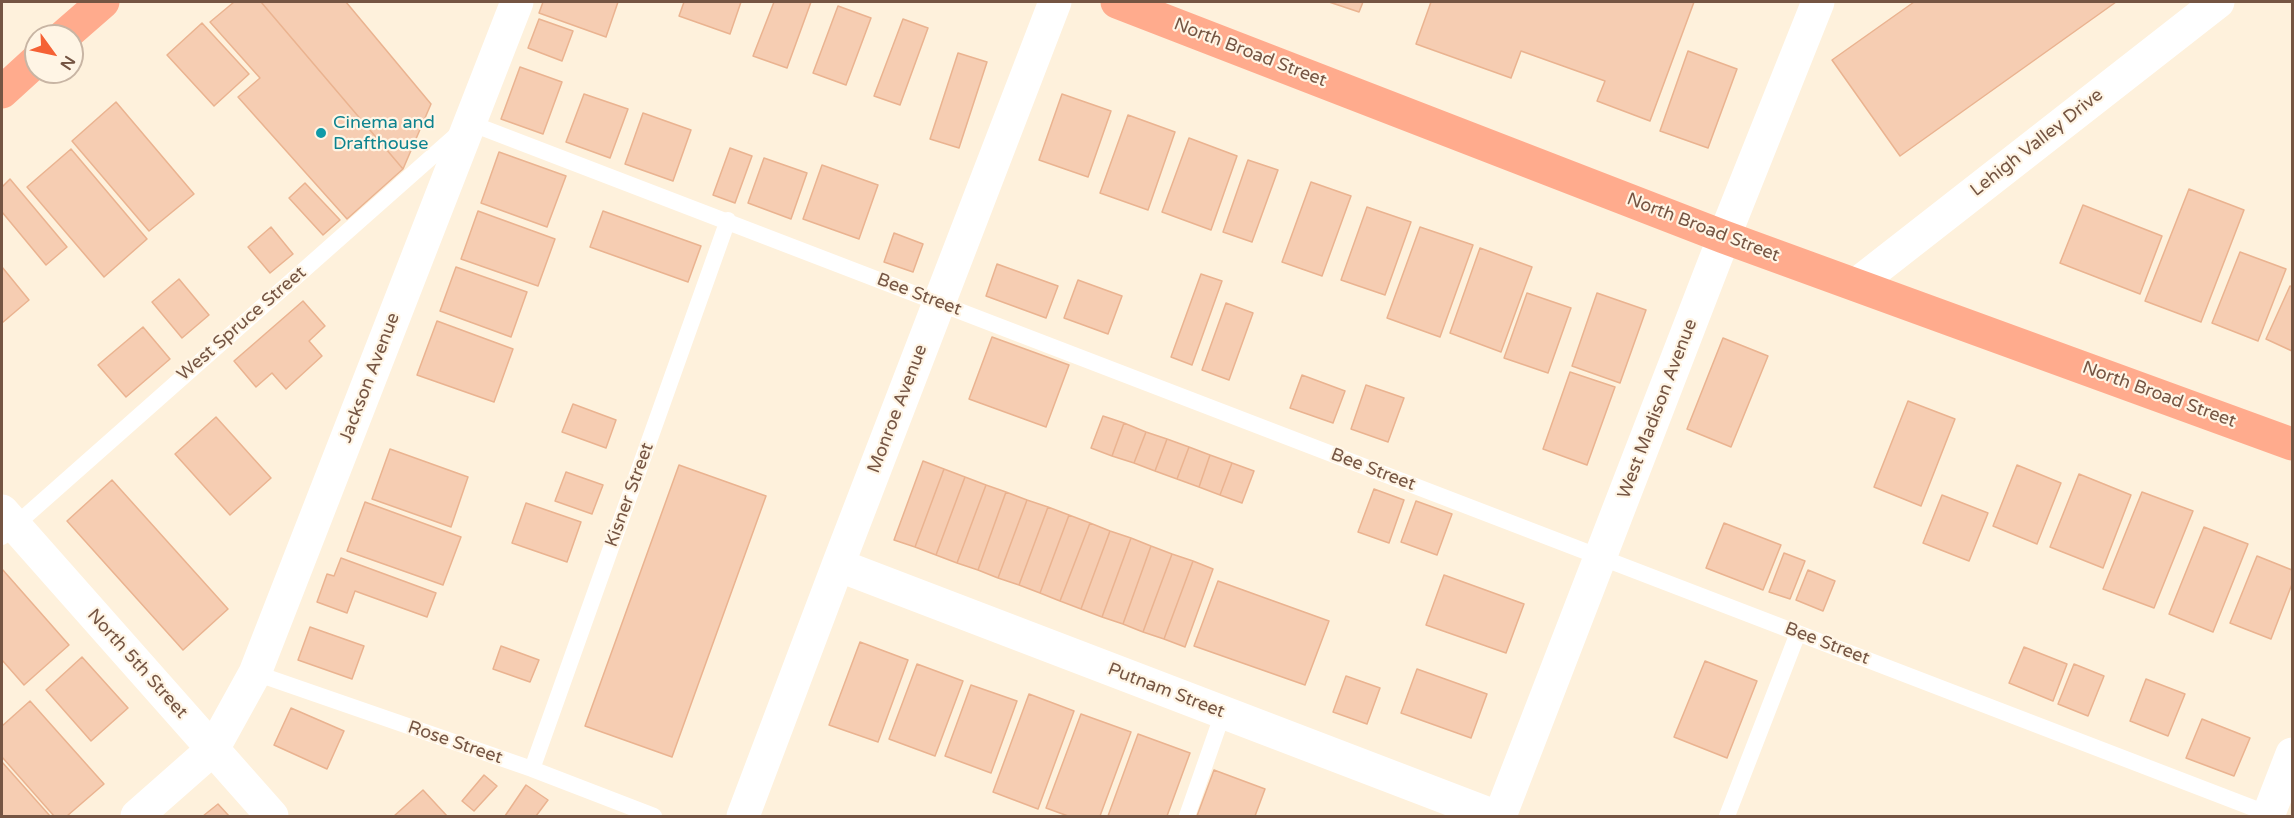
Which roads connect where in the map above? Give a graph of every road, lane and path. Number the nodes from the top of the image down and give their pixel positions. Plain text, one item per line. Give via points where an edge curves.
1 (103, 2) edge
2 (516, 2) edge
3 (1055, 2) edge
4 (1117, 2) edge
5 (1818, 2) edge
6 (2218, 2) edge
7 (78, 24) edge
8 (24, 72) edge
9 (2, 92) edge
10 (470, 123) junction
11 (728, 220) junction
12 (1724, 237) junction
13 (1857, 284) junction
14 (939, 303) junction
15 (2292, 444) edge
16 (6, 525) edge
17 (1600, 557) junction
18 (838, 565) junction
19 (1797, 633) junction
20 (255, 673) junction
21 (1223, 713) junction
22 (213, 749) junction
23 (2292, 754) edge
24 (532, 769) junction
25 (137, 816) edge
26 (272, 816) edge
27 (654, 816) edge
28 (743, 816) edge
29 (1187, 816) edge
30 (1494, 816) edge
31 (1500, 816) edge
32 (1726, 816) edge
33 (2271, 816) edge

1 - 7 highway
2 - 10 street, Jackson Avenue
3 - 14 street, Monroe Avenue
4 - 12 highway, North Broad Street
5 - 12 street, West Madison Avenue
6 - 13 street, Lehigh Valley Drive
8 - 9 highway
10 - 11 lane, Bee Street
10 - 16 lane, West Spruce Street
10 - 20 street, Jackson Avenue
11 - 14 lane, Bee Street
11 - 24 lane, Kisner Street
12 - 13 highway, North Broad Street
12 - 17 street, West Madison Avenue
13 - 15 highway, North Broad Street
14 - 17 lane, Bee Street
14 - 18 street, Monroe Avenue
16 - 22 street, North 5th Street
17 - 19 lane, Bee Street
17 - 31 street, West Madison Avenue
18 - 21 street, Putnam Street
18 - 28 street, Monroe Avenue
19 - 32 lane
19 - 33 lane, Bee Street
20 - 22 street, Jackson Avenue
20 - 24 lane, Rose Street
21 - 29 lane
21 - 30 street, Putnam Street
22 - 25 street, Jackson Avenue
22 - 26 street, North 5th Street
23 - 33 street
24 - 27 lane, Rose Street

